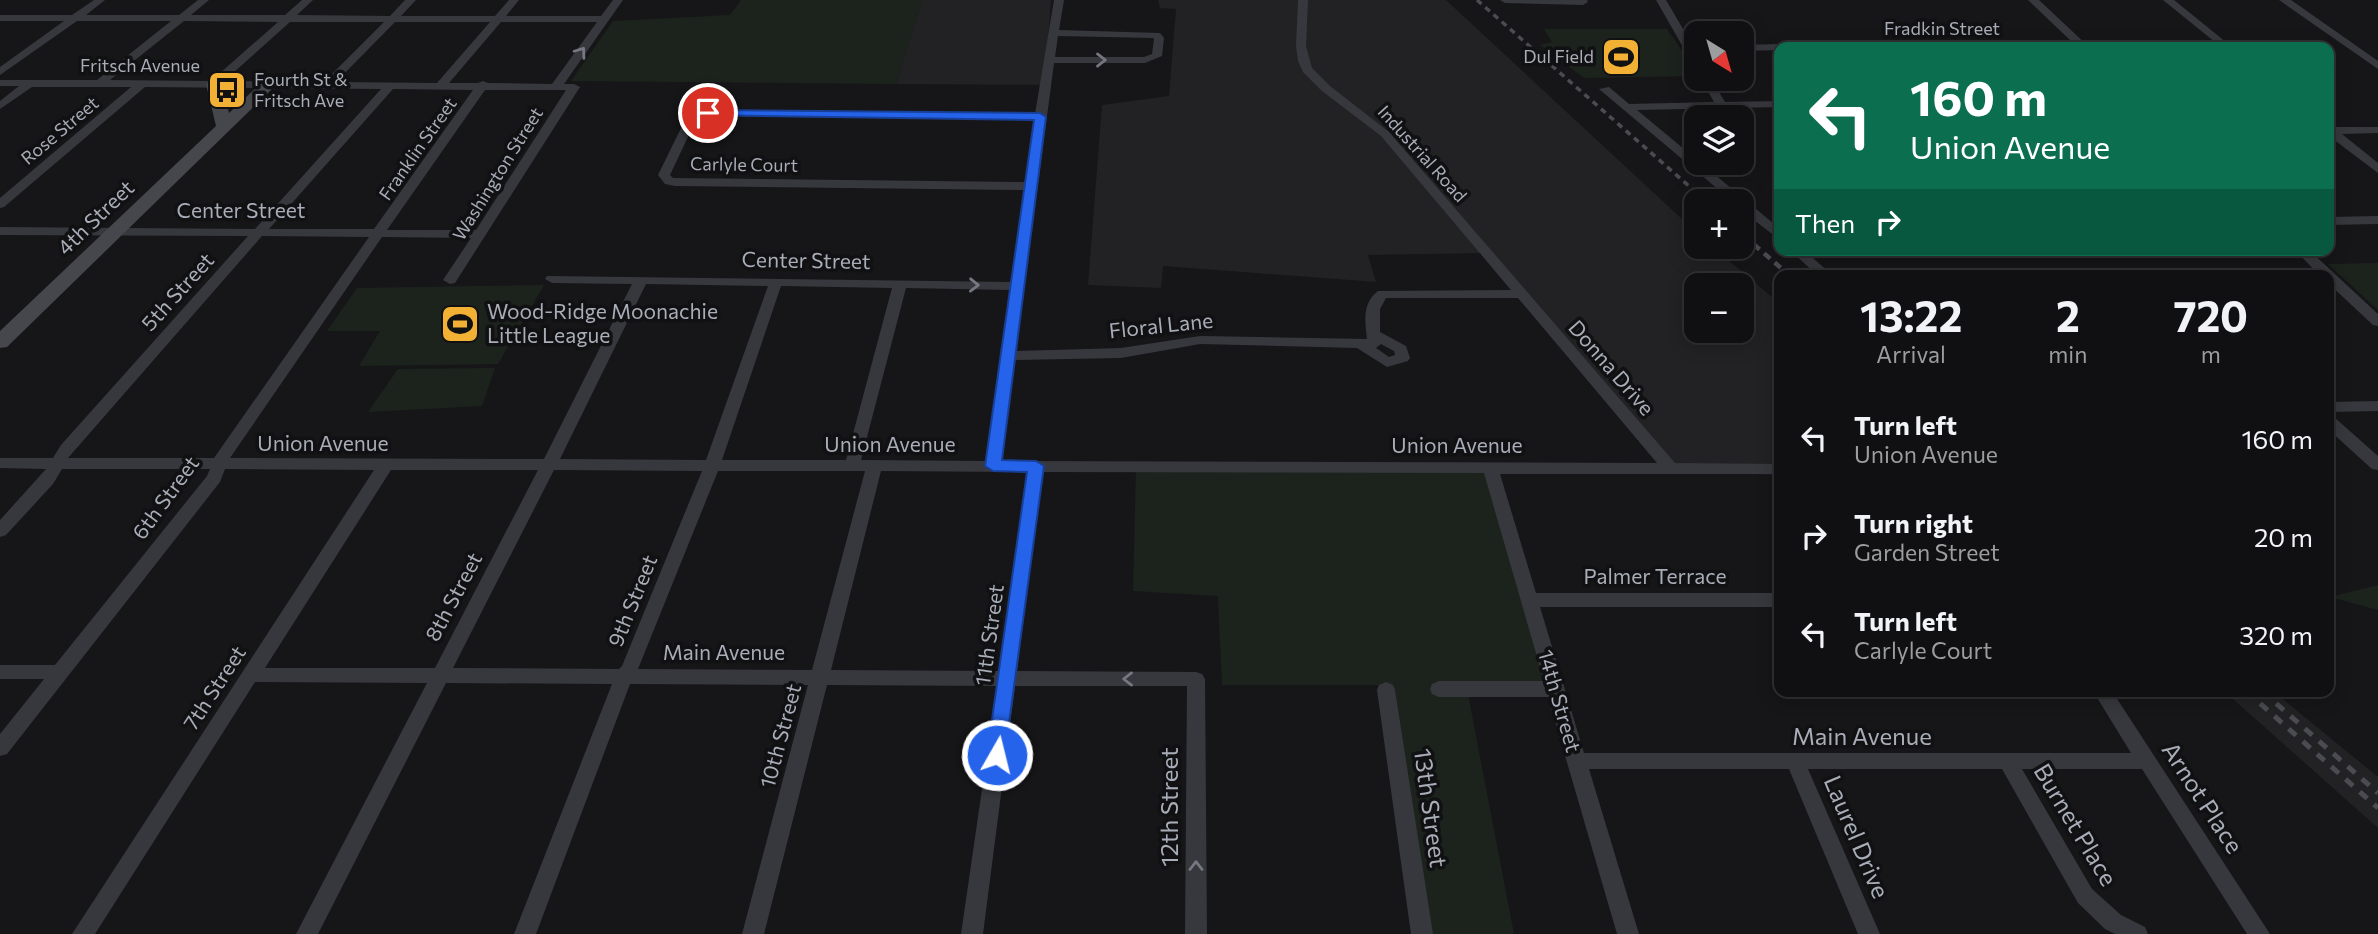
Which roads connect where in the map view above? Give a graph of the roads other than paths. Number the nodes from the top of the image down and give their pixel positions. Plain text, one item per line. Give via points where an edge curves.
1 (100, 0) edge
2 (204, 0) edge
3 (308, 0) edge
4 (411, 0) edge
5 (514, 0) edge
6 (618, 0) edge
7 (1059, 0) edge
8 (1303, 0) edge
9 (1505, 0) edge
10 (1661, 0) edge
11 (2033, 0) edge
12 (2168, 0) edge
13 (2284, 0) edge
14 (1583, 2) edge
15 (289, 17) junction
16 (0, 18) edge
17 (76, 18) junction
18 (182, 18) junction
19 (393, 18) junction
20 (498, 18) junction
21 (605, 19) junction
22 (1054, 33) junction
23 (1684, 36) edge
24 (2078, 42) edge
25 (2221, 42) edge
26 (1774, 47) edge
27 (1754, 48) edge
28 (1049, 60) junction
29 (2378, 66) edge
30 (0, 72) edge
31 (0, 83) edge
32 (30, 83) junction
33 (99, 83) junction
34 (142, 84) junction
35 (214, 84) junction
36 (391, 84) junction
37 (442, 84) junction
38 (268, 85) junction
39 (328, 85) junction
40 (483, 85) junction
41 (557, 85) junction
42 (574, 87) joint
43 (1605, 89) dead end
44 (1713, 91) edge
45 (1774, 104) edge
46 (1721, 105) joint
47 (0, 106) edge
48 (1684, 106) edge
49 (1627, 107) junction
50 (1040, 117) junction
51 (224, 126) junction
52 (2334, 131) edge
53 (2378, 131) edge
54 (2334, 134) edge
55 (2378, 169) edge
56 (1030, 186) junction
57 (1725, 189) edge
58 (0, 204) edge
59 (1754, 214) edge
60 (2378, 220) edge
61 (2334, 221) edge
62 (0, 230) edge
63 (1774, 231) edge
64 (115, 232) junction
65 (260, 232) junction
66 (381, 233) junction
67 (481, 234) junction
68 (1803, 256) edge
69 (2307, 256) edge
70 (1819, 270) edge
71 (2322, 270) edge
72 (552, 279) dead end
73 (450, 280) dead end
74 (641, 280) junction
75 (2334, 281) edge
76 (776, 282) junction
77 (900, 284) junction
78 (1018, 286) junction
79 (1520, 295) junction
80 (2378, 321) edge
81 (1374, 334) junction
82 (0, 342) edge
83 (1359, 343) junction
84 (1010, 356) junction
85 (2378, 406) edge
86 (2334, 407) edge
87 (2334, 425) edge
88 (0, 463) edge
89 (57, 463) junction
90 (219, 465) junction
91 (550, 465) junction
92 (2378, 465) edge
93 (385, 466) junction
94 (712, 466) junction
95 (852, 466) junction
96 (993, 466) junction
97 (1036, 466) junction
98 (874, 468) junction
99 (1490, 468) junction
100 (1670, 468) junction
101 (1774, 469) edge
102 (0, 531) edge
103 (1530, 600) junction
104 (1774, 600) edge
105 (0, 672) edge
106 (60, 672) junction
107 (251, 675) junction
108 (439, 676) junction
109 (624, 676) junction
110 (820, 676) junction
111 (1007, 678) junction
112 (1196, 679) joint
113 (1439, 689) dead end
114 (1556, 689) junction
115 (1386, 690) dead end
116 (2106, 697) edge
117 (0, 747) edge
118 (1577, 761) junction
119 (1795, 761) junction
120 (2007, 761) junction
121 (2147, 761) junction
122 (83, 934) edge
123 (307, 934) edge
124 (526, 934) edge
125 (753, 934) edge
126 (972, 934) edge
127 (1196, 934) edge
128 (1422, 934) edge
129 (1628, 934) edge
130 (1869, 934) edge
131 (2137, 934) edge
132 (2252, 934) edge

1 - 17 street
2 - 18 street
3 - 15 street
4 - 19 street
5 - 20 street
6 - 21 street, Washington Street
7 - 22 street
8 - 79 street, Industrial Road via 1302,59 1310,74 1385,134
9 - 14 street
10 - 23 street
11 - 24 street
12 - 25 street
13 - 29 street
15 - 18 street
15 - 19 street
15 - 35 street
16 - 17 street
17 - 18 street
17 - 30 street
18 - 33 street
19 - 20 street
19 - 39 street
20 - 21 street
20 - 37 street
41 -> 21 street, Washington Street
22 - 28 street
28 -> 22 street via 1145,60 1157,56 1156,35
26 - 27 street
28 - 50 street
31 - 32 street, Fritsch Avenue
32 - 33 street, Fritsch Avenue
32 - 47 street
33 - 34 street, Fritsch Avenue
34 - 35 street, Fritsch Avenue
34 - 58 street, Rose Street
35 - 38 street, Fritsch Avenue
35 - 51 street
36 - 37 street, Fritsch Avenue
36 - 39 street, Fritsch Avenue
36 - 65 street, 5th Street
37 - 40 street, Fritsch Avenue
38 - 39 street, Fritsch Avenue
38 - 51 street, 4th Street
40 - 41 street, Fritsch Avenue
40 - 66 street, Franklin Street
41 - 42 street, Fritsch Avenue
42 - 67 street, Washington Street
43 - 49 street
44 - 46 street
45 - 46 street
48 - 49 street
49 - 57 street
50 - 56 street
50 - 56 street, Carlyle Court via 708,113 690,120 664,175 675,182
51 - 64 street, 4th Street
52 - 53 street
54 - 55 street
56 - 78 street
59 - 63 street
60 - 61 street
62 - 64 street, Center Street
64 - 65 street, Center Street
64 - 82 street, 4th Street
65 - 66 street, Center Street
65 - 89 street, 5th Street
66 - 67 street, Center Street
66 - 90 street, 6th Street via 336,291
67 - 73 street, Washington Street
68 - 70 street
69 - 71 street
72 - 74 street, Center Street
74 - 76 street, Center Street
74 - 91 street, 8th Street
75 - 80 street
76 - 77 street, Center Street
76 - 94 street, 9th Street
77 -> 78 street, Center Street
77 - 95 street
78 - 84 street
79 - 81 street via 1383,294 1373,305
79 - 100 street, Donna Drive
81 - 83 street via 1374,344
81 - 83 street via 1401,349 1403,358 1380,360
83 - 84 street, Floral Lane via 1200,340 1121,353
84 - 96 street
85 - 86 street
87 - 92 street
88 - 89 street, Union Avenue
89 - 90 street, Union Avenue
89 - 102 street, 5th Street
90 - 93 street, Union Avenue
90 - 106 street, 6th Street via 214,478
91 - 93 street, Union Avenue
91 - 94 street, Union Avenue
91 - 108 street, 8th Street
93 - 107 street, 7th Street
94 - 95 street, Union Avenue
94 - 109 street, 9th Street
95 - 98 street, Union Avenue
96 - 97 street, Union Avenue
96 - 98 street, Union Avenue
97 - 99 street, Union Avenue
97 - 111 street, 11th Street
98 - 110 street, 10th Street
99 - 100 street, Union Avenue
99 - 103 street, 14th Street
100 - 101 street, Union Avenue
103 - 104 street, Palmer Terrace
103 - 114 street, 14th Street
105 - 106 street
106 - 117 street, 6th Street
107 - 108 street, Main Avenue
107 - 122 street, 7th Street
108 - 109 street, Main Avenue
108 - 123 street, 8th Street
109 - 110 street, Main Avenue
109 - 124 street, 9th Street
110 - 111 street, Main Avenue
110 - 125 street, 10th Street
112 -> 111 street, Main Avenue
111 - 126 street, 11th Street
127 -> 112 street, 12th Street
113 - 114 street
114 - 118 street, 14th Street
115 - 128 street, 13th Street
116 - 121 street, Arnot Place
118 - 119 street, Main Avenue
118 - 129 street, 14th Street
119 - 120 street, Main Avenue
119 - 130 street, Laurel Drive
120 - 121 street, Main Avenue
120 - 131 street, Burnet Place via 2085,896 2113,922
121 - 132 street, Arnot Place

